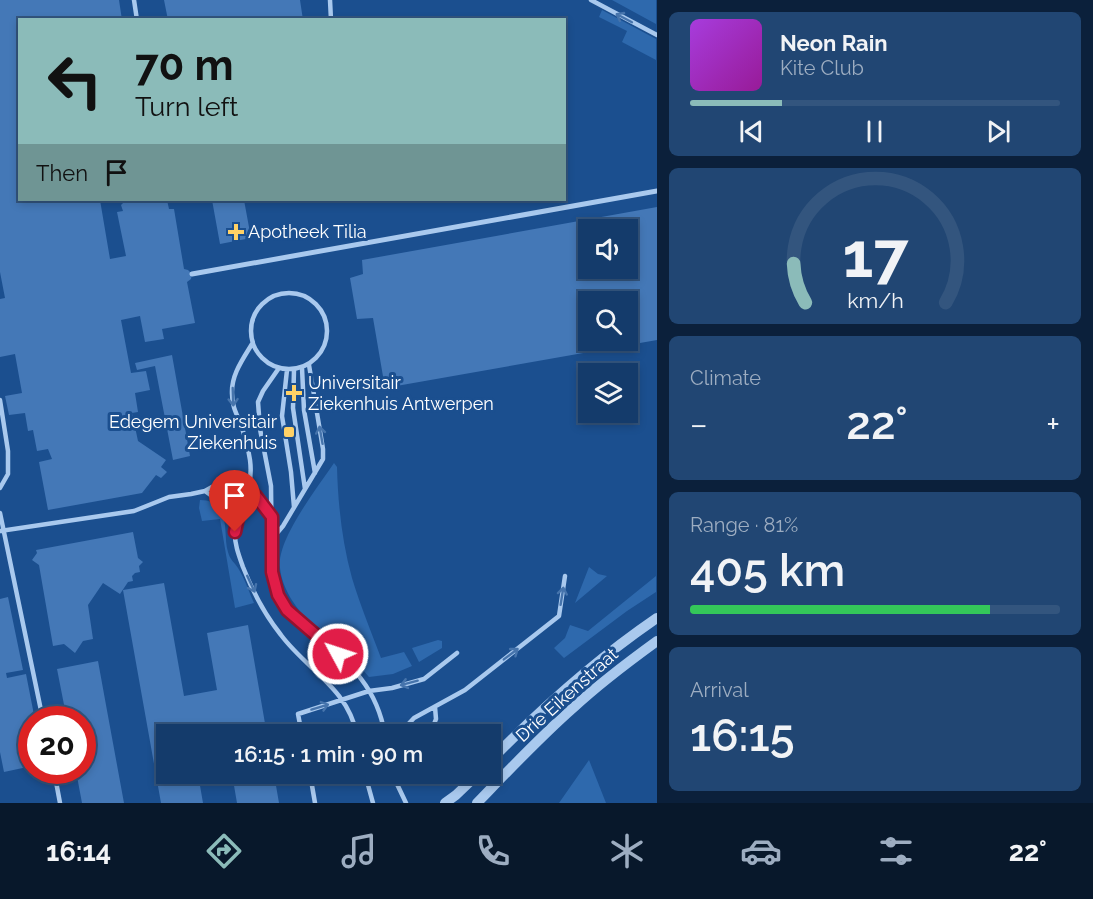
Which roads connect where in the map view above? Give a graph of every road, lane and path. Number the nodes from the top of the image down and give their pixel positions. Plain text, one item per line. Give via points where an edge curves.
1 (134, 0) edge
2 (330, 0) edge
3 (591, 0) edge
4 (137, 18) edge
5 (331, 18) edge
6 (657, 35) edge
7 (657, 191) edge
8 (192, 274) dead end
9 (252, 344) junction
10 (309, 364) junction
11 (279, 368) junction
12 (302, 368) junction
13 (287, 370) junction
14 (294, 370) junction
15 (0, 400) edge
16 (315, 473) junction
17 (0, 488) edge
18 (248, 489) junction
19 (305, 489) junction
20 (205, 491) junction
21 (294, 507) junction
22 (0, 513) edge
23 (272, 517) junction
24 (1, 531) edge
25 (235, 532) junction
26 (272, 539) junction
27 (565, 576) dead end
28 (657, 618) edge
29 (657, 641) edge
30 (457, 653) dead end
31 (369, 691) junction
32 (343, 700) junction
33 (40, 706) edge
34 (435, 707) junction
35 (300, 724) edge
36 (354, 724) edge
37 (382, 724) edge
38 (408, 724) edge
39 (434, 724) edge
40 (501, 749) edge
41 (56, 784) edge
42 (312, 784) edge
43 (368, 784) edge
44 (397, 784) edge
45 (468, 784) edge
46 (60, 803) edge
47 (315, 803) edge
48 (373, 803) edge
49 (406, 803) edge
50 (445, 803) edge
51 (477, 803) edge

1 - 4 lane
2 - 5 lane
6 -> 3 lane
7 - 8 street
9 - 10 lane via 252,321 258,308 284,293 299,294 322,311 327,326 327,341
9 - 11 lane via 260,357
9 -> 18 lane via 234,378 231,393 250,462
10 - 12 lane
16 -> 10 lane via 323,459 323,449
11 - 13 lane
11 - 23 lane via 258,402
12 - 14 lane
12 - 16 lane via 304,410
13 - 14 lane
13 - 21 lane via 282,416
14 - 19 lane via 293,408
15 - 17 lane via 8,474
16 - 19 lane
18 - 20 lane via 228,484
18 - 23 lane
18 - 25 lane
19 - 21 lane
20 - 24 lane via 169,497 134,511
20 - 25 lane via 220,502
21 - 26 lane
22 - 24 lane
23 - 26 lane
24 - 33 lane
25 -> 32 lane via 243,568 258,600 281,635
26 - 31 lane via 272,572 287,610 354,668
34 -> 27 lane via 465,690 559,616
28 - 40 street, Drie Eikenstraat via 587,671
29 - 51 street, Drie Eikenstraat via 573,707
30 -> 31 lane via 424,679
31 - 32 lane
31 - 37 lane
35 -> 32 lane via 298,714
32 - 36 lane
34 - 38 lane
34 - 39 lane
41 - 46 lane
42 - 47 lane
43 - 48 lane
44 - 49 lane
45 - 50 street

